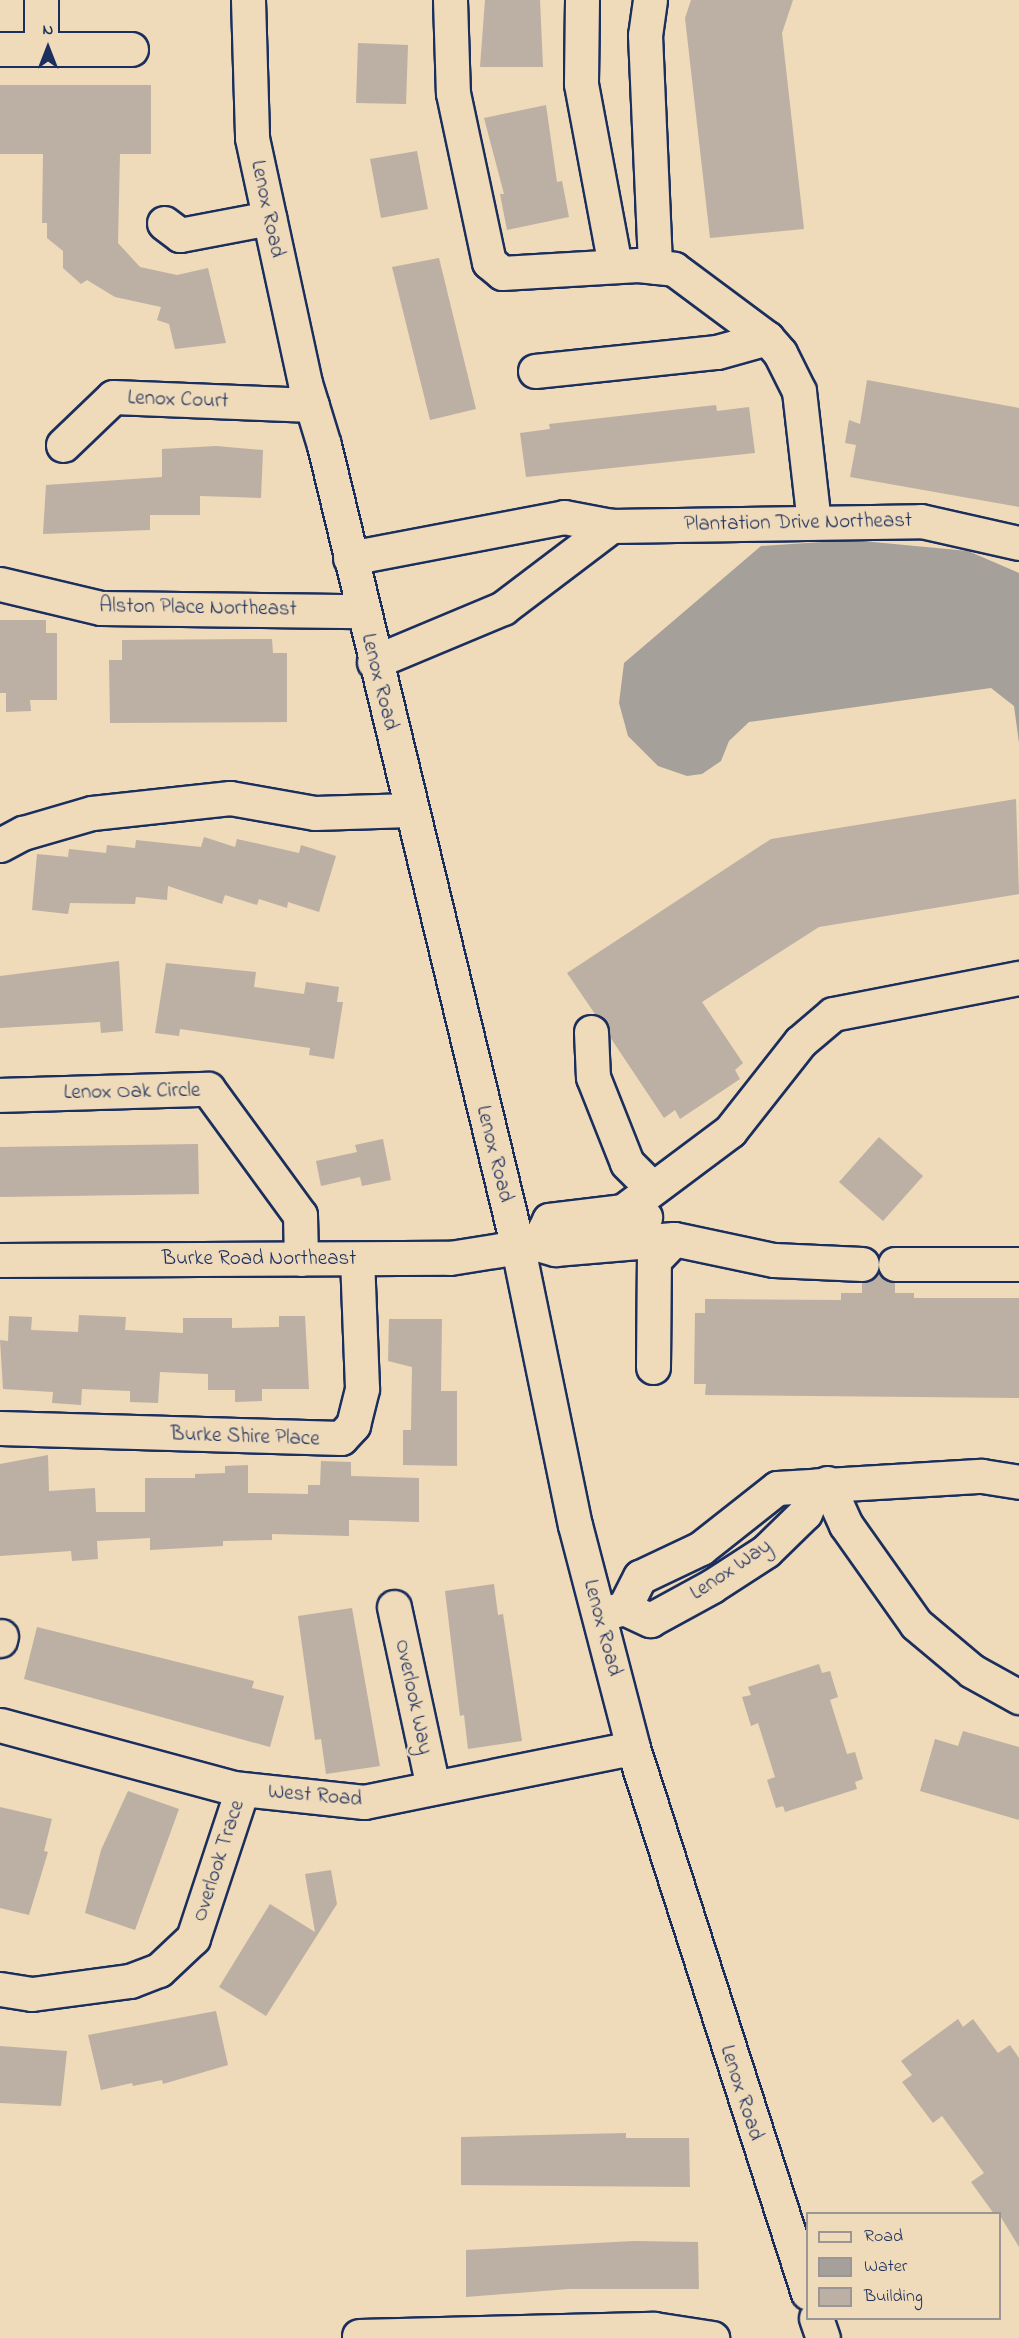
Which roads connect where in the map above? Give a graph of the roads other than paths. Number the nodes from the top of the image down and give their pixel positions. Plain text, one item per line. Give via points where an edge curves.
1 (41, 0) edge
2 (248, 0) edge
3 (450, 0) edge
4 (582, 0) edge
5 (650, 0) edge
6 (0, 50) edge
7 (40, 50) junction
8 (131, 50) dead end
9 (269, 218) junction
10 (164, 223) dead end
11 (615, 266) junction
12 (655, 267) junction
13 (767, 338) junction
14 (535, 371) dead end
15 (312, 405) junction
16 (63, 446) dead end
17 (536, 522) junction
18 (814, 522) junction
19 (611, 526) junction
20 (1019, 543) edge
21 (350, 558) junction
22 (550, 572) junction
23 (0, 584) edge
24 (362, 611) junction
25 (374, 662) junction
26 (410, 810) junction
27 (0, 845) edge
28 (1019, 978) edge
29 (591, 1032) dead end
30 (0, 1095) edge
31 (652, 1188) junction
32 (605, 1223) junction
33 (674, 1239) junction
34 (527, 1246) junction
35 (301, 1259) junction
36 (357, 1259) junction
37 (0, 1260) edge
38 (862, 1264) dead end
39 (895, 1264) dead end
40 (1019, 1264) edge
41 (653, 1367) dead end
42 (0, 1428) edge
43 (1019, 1482) edge
44 (822, 1484) junction
45 (701, 1548) junction
46 (720, 1581) junction
47 (394, 1607) dead end
48 (611, 1611) junction
49 (1019, 1697) edge
50 (0, 1725) edge
51 (633, 1748) junction
52 (433, 1787) junction
53 (242, 1790) junction
54 (0, 1989) edge
55 (806, 2290) edge
56 (816, 2320) edge
57 (482, 2335) edge
58 (380, 2336) edge
59 (711, 2338) edge
60 (822, 2338) edge

1 - 7 street
2 - 9 street, Lenox Road via 252,138
3 - 11 street via 453,93 489,262 502,273
4 - 11 street via 581,84
5 - 12 street via 645,35
6 - 7 street
7 - 8 street
9 - 10 street via 180,234
9 - 15 street, Lenox Road
11 - 12 street
12 - 13 street via 674,269
13 - 14 street via 717,352
13 - 18 street via 780,353 799,391
15 - 16 street, Lenox Court via 113,397
15 - 21 street, Lenox Road
17 - 19 street, Plantation Drive Northeast via 564,517
17 - 21 street, Plantation Drive Northeast
17 - 22 street
18 - 19 street, Plantation Drive Northeast
18 - 20 street, Plantation Drive Northeast via 921,521
19 - 22 street
21 - 24 street, Lenox Road
22 - 25 street via 530,575 507,595 503,608
23 - 24 street, Alston Place Northeast via 101,608
24 - 25 street, Lenox Road
25 - 26 street, Lenox Road
26 - 27 street via 315,813 230,798 92,813 23,833
26 - 34 street, Lenox Road
28 - 31 street via 834,1014 801,1042 730,1131
29 - 31 street via 597,1088 627,1163
30 - 35 street, Lenox Oak Circle via 208,1089 300,1215
31 - 32 street
32 - 33 street, Burke Road Northeast
32 - 34 street, Burke Road Northeast via 555,1249
33 - 38 street, Burke Road Northeast via 774,1260
33 - 41 street via 654,1260
34 - 36 street, Burke Road Northeast via 450,1258
34 - 48 street, Lenox Road via 574,1525
35 - 36 street, Burke Road Northeast
35 - 37 street, Burke Road Northeast
36 - 42 street, Burke Shire Place via 362,1388 353,1425 341,1438
39 - 40 street
43 - 44 street, Lenox Way via 982,1476
44 - 45 street, Lenox Way via 777,1488
44 - 46 street, Lenox Way via 805,1513 766,1551
44 - 49 street via 916,1624 972,1671
45 - 46 street
45 - 48 street, Lenox Way via 640,1577
46 - 48 street, Lenox Way via 650,1620
47 - 52 street, Overlook Way
48 - 51 street, Lenox Road
50 - 53 street, West Road
51 - 52 street, West Road
51 - 55 street, Lenox Road
52 - 53 street, West Road via 364,1802
53 - 54 street, Overlook Trace via 193,1938 159,1970 130,1981 32,1994
56 - 60 street
57 - 58 street
57 - 59 street via 654,2329

